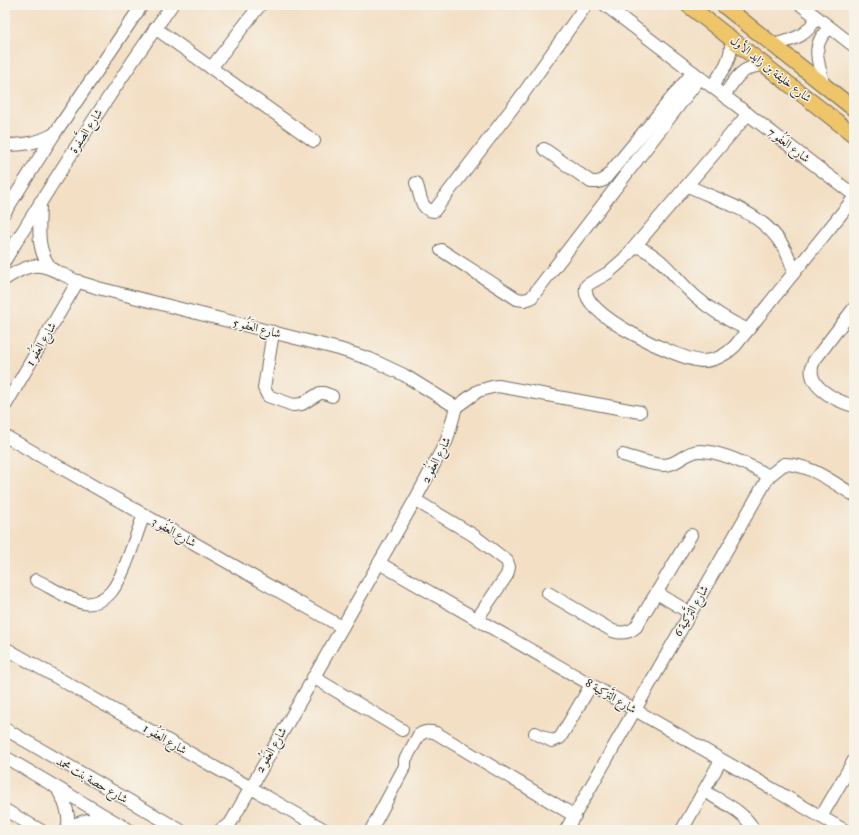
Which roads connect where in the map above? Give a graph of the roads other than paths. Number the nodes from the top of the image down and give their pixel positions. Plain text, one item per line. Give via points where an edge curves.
1 (142, 5) edge
2 (172, 5) edge
3 (260, 5) edge
4 (586, 5) edge
5 (605, 5) edge
6 (688, 5) edge
7 (723, 5) edge
8 (801, 5) edge
9 (816, 17) junction
10 (155, 28) junction
11 (830, 28) junction
12 (731, 38) junction
13 (773, 45) junction
14 (854, 46) edge
15 (766, 65) junction
16 (210, 68) junction
17 (696, 75) junction
18 (712, 86) junction
19 (824, 86) junction
20 (724, 96) junction
21 (854, 109) edge
22 (748, 114) junction
23 (55, 133) junction
24 (854, 135) edge
25 (314, 141) dead end
26 (5, 144) edge
27 (544, 149) dead end
28 (416, 183) dead end
29 (688, 186) junction
30 (854, 195) edge
31 (854, 198) edge
32 (40, 201) junction
33 (6, 209) edge
34 (636, 246) junction
35 (441, 250) dead end
36 (5, 260) edge
37 (51, 268) junction
38 (794, 273) junction
39 (5, 279) edge
40 (78, 281) junction
41 (854, 308) edge
42 (748, 330) junction
43 (273, 332) junction
44 (332, 396) dead end
45 (5, 406) edge
46 (854, 406) edge
47 (456, 407) junction
48 (640, 412) dead end
49 (5, 436) edge
50 (622, 455) dead end
51 (769, 476) junction
52 (854, 495) edge
53 (415, 500) junction
54 (144, 515) junction
55 (691, 536) dead end
56 (379, 563) junction
57 (36, 580) dead end
58 (548, 593) dead end
59 (657, 593) junction
60 (690, 613) junction
61 (477, 619) junction
62 (342, 627) junction
63 (5, 648) edge
64 (313, 677) junction
65 (591, 685) junction
66 (635, 710) junction
67 (5, 729) edge
68 (402, 730) dead end
69 (535, 733) dead end
70 (5, 757) edge
71 (721, 760) junction
72 (854, 760) edge
73 (250, 787) junction
74 (57, 788) junction
75 (704, 791) junction
76 (5, 810) edge
77 (575, 816) junction
78 (821, 817) junction
79 (107, 818) junction
80 (748, 827) edge
81 (226, 828) edge
82 (67, 829) edge
83 (40, 830) edge
84 (129, 830) edge
85 (180, 830) edge
86 (325, 830) edge
87 (371, 830) edge
88 (566, 830) edge
89 (682, 830) edge
90 (844, 830) edge

1 - 23 street, شارع الصَّفرة
2 - 10 street, شارع الصَّفرة
3 - 16 street
4 - 28 street via 523,94 434,211 427,209 421,201
5 - 17 street, شارع العَفُو 7
6 - 12 main road, شارع خليفة بن زايد الأول
7 - 13 main road, شارع خليفة بن زايد الأول
8 - 9 street
9 - 11 street
9 - 13 street via 803,35
10 - 16 street
10 - 32 street, شارع الصَّفرة
11 - 14 street
11 - 19 street via 821,36 817,47
12 - 15 main road, شارع خليفة بن زايد الأول
12 - 18 street via 729,61
13 - 19 main road, شارع خليفة بن زايد الأول
15 - 20 street via 754,66 743,71 734,79
15 - 24 main road, شارع خليفة بن زايد الأول
16 - 25 street
17 - 18 street, شارع العَفُو 7
17 - 27 street via 604,180 595,183 587,180
17 - 35 street via 532,298 517,299
18 - 20 street, شارع العَفُو 7
19 - 21 main road, شارع خليفة بن زايد الأول
20 - 22 street, شارع العَفُو 7
22 - 29 street
22 - 30 street, شارع العَفُو 7
23 - 26 street via 29,144
23 - 33 street, شارع الصَّفرة
29 - 34 street
29 - 38 street via 764,223 782,243
31 - 38 street
32 - 36 street, شارع الصَّفرة
32 - 37 street via 40,245 43,257
34 - 42 street via 650,252 662,262 684,286 709,307
34 - 42 street via 608,273 589,282 586,287 587,297 606,318 653,344 702,361 717,358 730,350
37 - 39 street, شارع العَفُو 5 via 30,266 16,271
37 - 40 street, شارع العَفُو 5
38 - 42 street
40 - 43 street, شارع العَفُو 5
40 - 45 street, شارع العَفُو 1
41 - 46 street via 814,361 811,371 820,389 837,400
43 - 44 street via 264,388 268,396 293,405 302,404 324,393
43 - 47 street, شارع العَفُو 5 via 375,361
47 - 48 street via 478,391 498,386
47 - 53 street, شارع العَفُو 2 via 447,440
49 - 54 street, شارع العَفُو 3
50 - 51 street via 664,465 692,452 702,451 738,460
51 - 52 street, شارع التَّزكية 6 via 784,464 798,465
51 - 60 street, شارع التَّزكية 6
53 - 56 street, شارع العَفُو 2
53 - 61 street via 473,535 507,561 507,575
54 - 57 street via 124,567 115,586 106,597 84,603
54 - 62 street, شارع العَفُو 3
55 - 59 street
56 - 61 street, شارع التَّزكية 8
56 - 62 street, شارع العَفُو 2
58 - 59 street via 613,631 622,633 636,627
59 - 60 street
60 - 66 street, شارع التَّزكية 6
61 - 65 street, شارع التَّزكية 8
62 - 64 street, شارع العَفُو 2
63 - 73 street, شارع العَفُو 1
64 - 68 street
64 - 73 street, شارع العَفُو 2
65 - 66 street, شارع التَّزكية 8
65 - 69 street via 560,738 552,741
66 - 71 street, شارع التَّزكية 8
66 - 77 street, شارع التَّزكية 6
67 - 85 street, شارع حصة بنت محمد
70 - 74 street, شارع حصة بنت محمد
71 - 75 street
71 - 78 street, شارع التَّزكية 8
72 - 78 street
73 - 81 street, شارع العَفُو 2
73 - 86 street, شارع العَفُو 1
74 - 79 street, شارع حصة بنت محمد
74 - 82 street via 65,803
75 - 80 street via 737,811
75 - 89 street
76 - 83 street
77 - 87 street via 431,731 426,732 426,740 411,764 406,766
77 - 88 street, شارع التَّزكية 6
78 - 90 street, شارع التَّزكية 8
79 - 82 street via 91,819
79 - 84 street, شارع حصة بنت محمد

